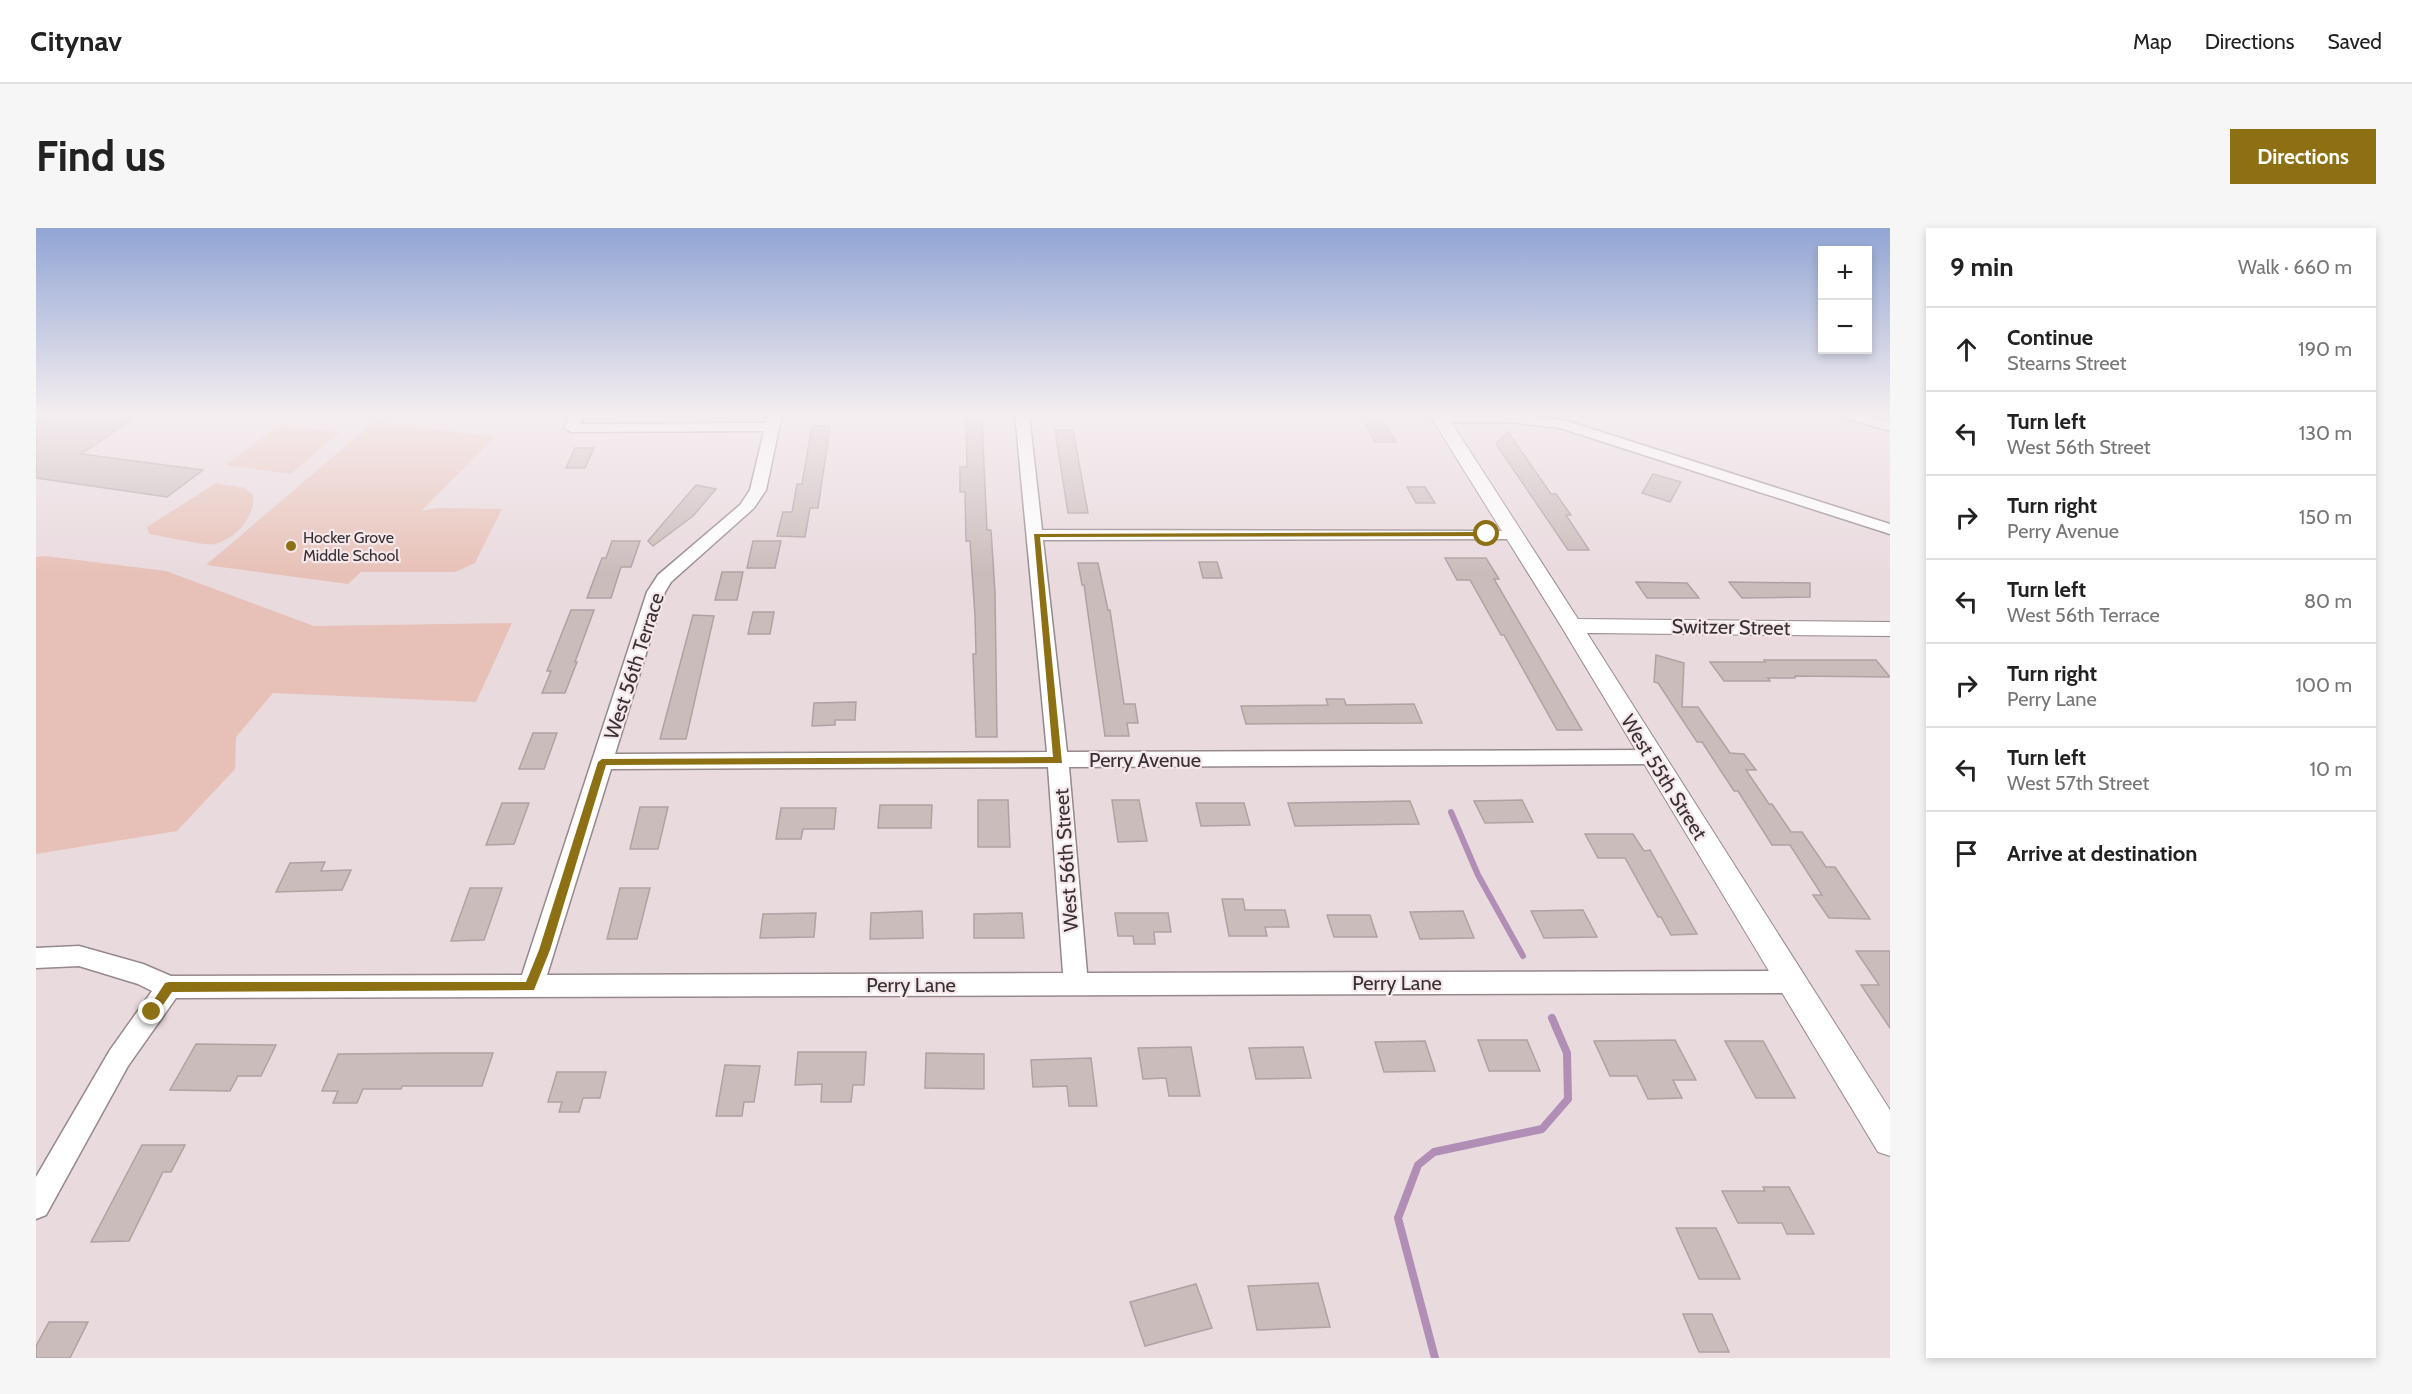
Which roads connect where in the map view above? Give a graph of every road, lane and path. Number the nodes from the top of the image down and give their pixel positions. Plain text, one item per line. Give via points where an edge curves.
1 (763, 467) edge
2 (1028, 467) edge
3 (1471, 467) edge
4 (1695, 467) edge
5 (1890, 529) edge
6 (1514, 534) junction
7 (1036, 535) junction
8 (1572, 626) junction
9 (1890, 629) edge
10 (1652, 757) junction
11 (1058, 761) junction
12 (602, 762) junction
13 (36, 958) edge
14 (1791, 982) junction
15 (1076, 984) junction
16 (169, 987) junction
17 (530, 987) junction
18 (1890, 1140) edge
19 (36, 1205) edge

1 - 12 street, West 56th Terrace via 758,490 746,508 664,579 656,592
2 - 7 street, West 56th Street
3 - 6 street, West 55th Street
4 - 5 street
6 - 7 street
6 - 8 street, West 55th Street
7 - 11 street, West 56th Street
8 - 9 street, Switzer Street
8 - 10 street, West 55th Street
10 - 11 street, Perry Avenue
10 - 14 street, West 55th Street
11 - 12 street, Perry Avenue
11 - 15 street, West 56th Street
12 - 17 street, West 56th Terrace
13 - 16 street, Perry Lane via 79,956
14 - 15 street, Perry Lane
14 - 18 street, West 55th Street
15 - 17 street, Perry Lane
16 - 17 street, Perry Lane
16 - 19 street via 119,1059

